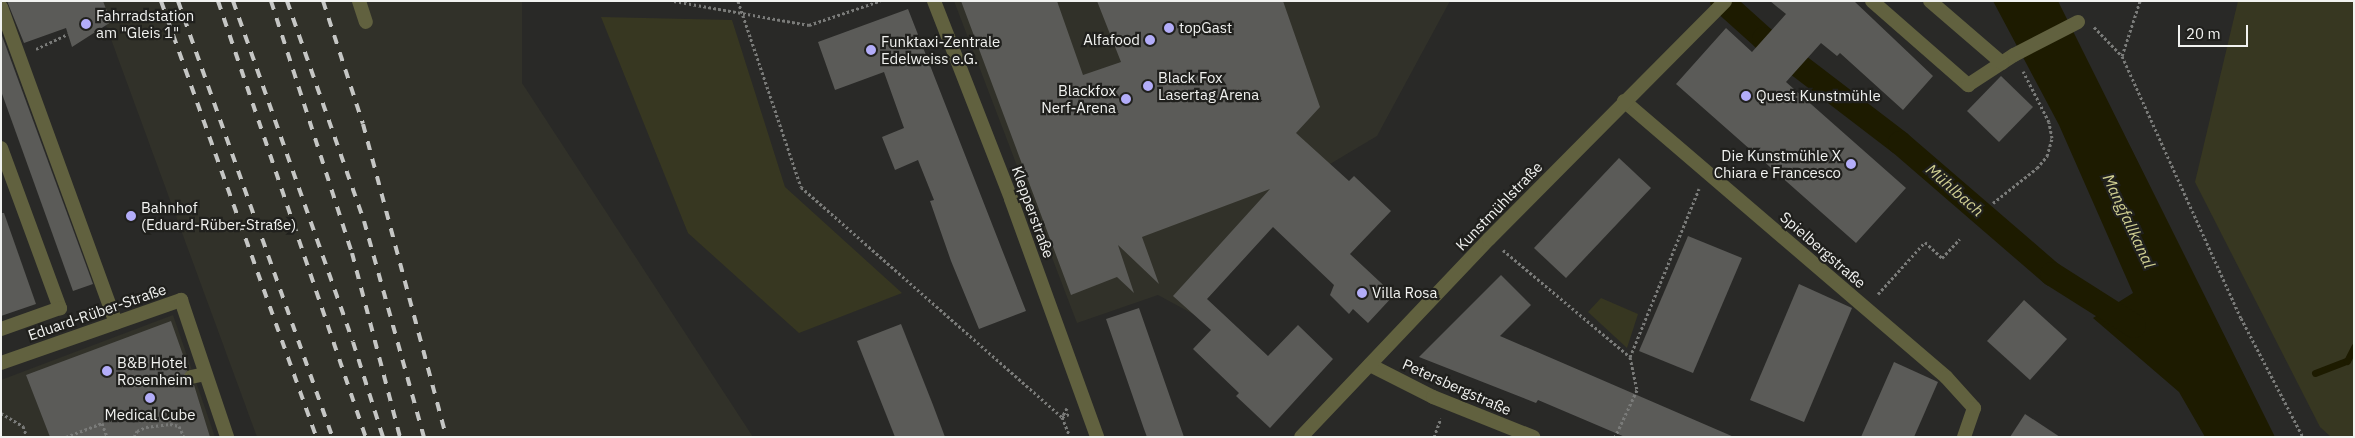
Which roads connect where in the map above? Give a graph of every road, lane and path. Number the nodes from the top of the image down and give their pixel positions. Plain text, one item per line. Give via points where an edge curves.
1 (360, 1) edge
2 (674, 1) edge
3 (738, 1) edge
4 (880, 1) edge
5 (934, 1) edge
6 (1725, 1) edge
7 (1872, 1) edge
8 (1930, 1) edge
9 (2140, 1) edge
10 (1, 6) edge
11 (740, 11) junction
12 (366, 22) dead end
13 (2078, 22) joint
14 (68, 34) dead end
15 (37, 49) dead end
16 (2014, 55) junction
17 (2122, 56) junction
18 (2002, 63) junction
19 (1624, 101) junction
20 (1, 148) edge
21 (1706, 171) junction
22 (1993, 203) dead end
23 (1489, 239) junction
24 (1960, 239) dead end
25 (1865, 307) junction
26 (116, 323) junction
27 (1, 329) edge
28 (1630, 358) junction
29 (1, 363) edge
30 (1370, 365) junction
31 (205, 374) junction
32 (191, 377) dead end
33 (1086, 408) junction
34 (1, 413) edge
35 (1062, 417) junction
36 (27, 437) edge
37 (66, 437) edge
38 (107, 437) edge
39 (134, 437) edge
40 (184, 437) edge
41 (227, 437) edge
42 (1070, 437) edge
43 (1097, 437) edge
44 (1301, 437) edge
45 (1532, 437) edge
46 (1615, 437) edge
47 (1964, 437) edge
48 (2304, 437) edge

1 - 12 street
2 - 11 path
3 - 11 path
4 - 11 path via 809,25
5 - 33 street, Klepperstraße via 1011,199
6 - 19 street, Kunstmühlstraße
7 - 18 street via 1968,85
8 - 18 street
9 - 17 path
10 - 26 street
11 - 35 path via 801,187
13 - 16 street
13 - 17 path via 2091,23
14 - 15 path
16 - 18 street
16 - 22 path via 2049,122 2052,138 2048,156
17 - 48 path via 2241,318
19 - 21 street, Spielbergstraße
19 - 23 street, Kunstmühlstraße
20 - 27 street via 60,308
21 - 25 street, Spielbergstraße
21 - 28 path
23 - 28 path
23 - 30 street, Kunstmühlstraße
24 - 25 path via 1942,258 1926,242
25 - 47 street, Spielbergstraße via 1946,377 1974,408
26 - 29 street, Eduard-Rüber-Straße
26 - 31 street, Eduard-Rüber-Straße via 180,300
28 - 46 path via 1637,390
30 - 44 street, Kunstmühlstraße
30 - 45 street, Petersbergstraße via 1433,397
31 - 32 street
31 - 41 street, Eduard-Rüber-Straße
33 - 35 path
33 - 43 street, Klepperstraße
34 - 36 path via 23,426
35 - 42 path
37 - 38 path via 102,423
39 - 40 path via 137,431 146,427 170,424 179,426

